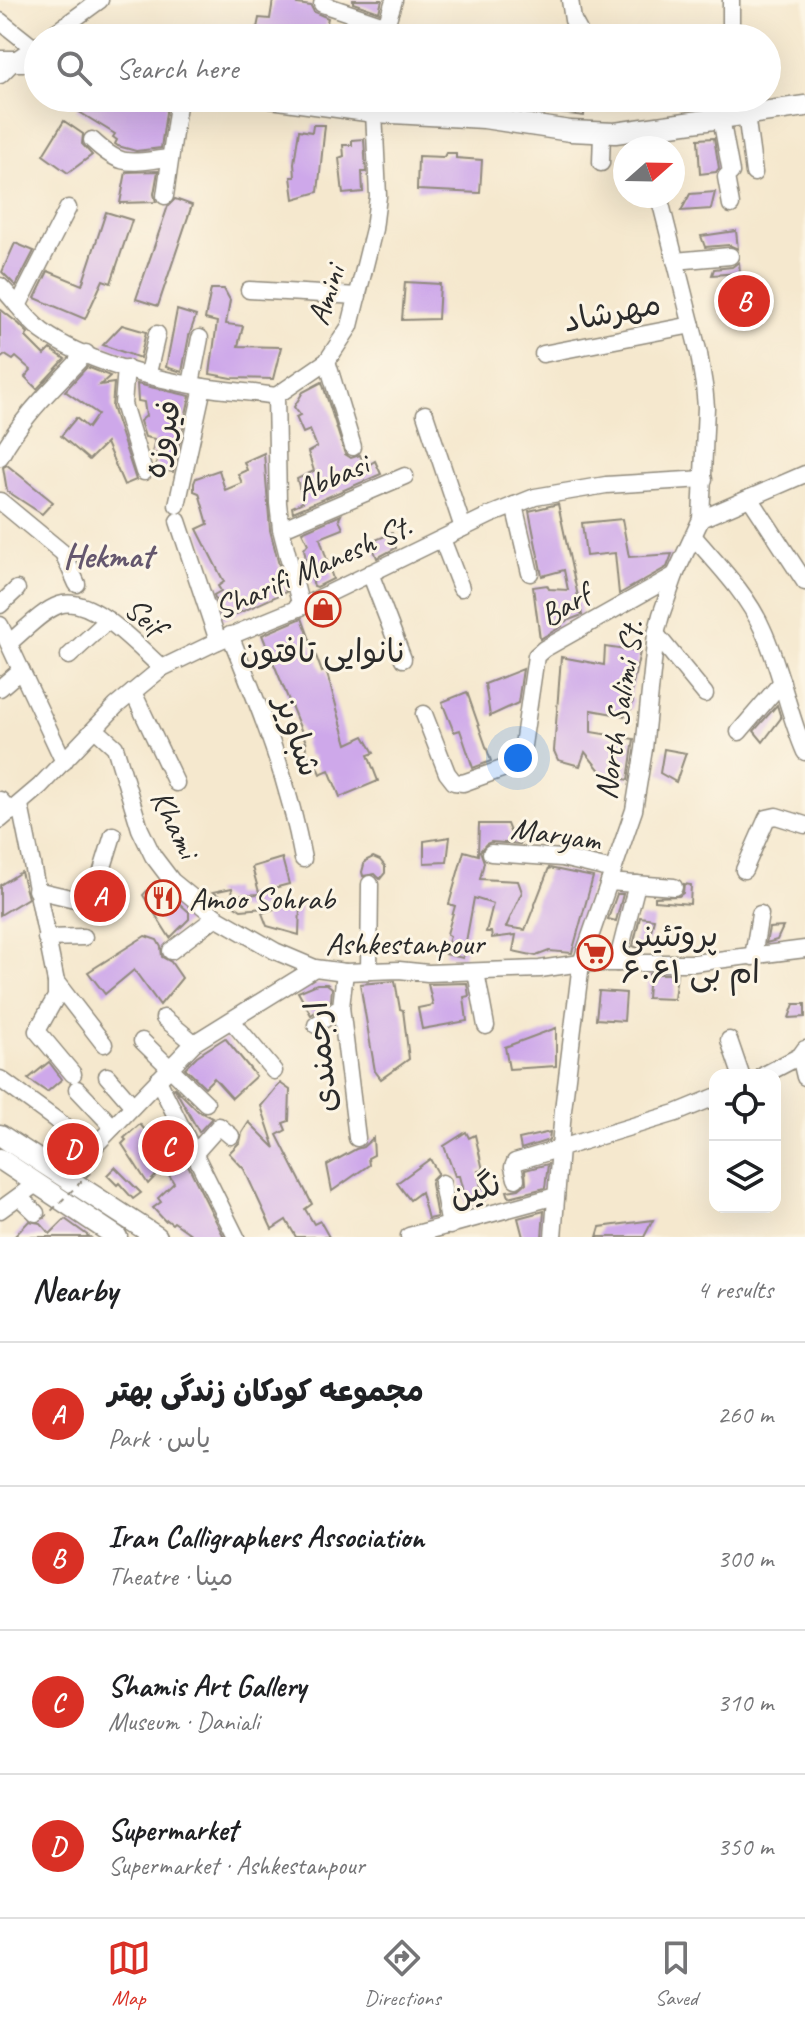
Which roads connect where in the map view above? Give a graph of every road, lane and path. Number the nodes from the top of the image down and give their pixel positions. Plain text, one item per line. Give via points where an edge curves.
1 (100, 0) edge
2 (394, 0) edge
3 (570, 0) edge
4 (731, 0) edge
5 (322, 4) dead end
6 (0, 21) edge
7 (70, 24) edge
8 (366, 24) edge
9 (386, 24) edge
10 (575, 24) edge
11 (731, 24) edge
12 (24, 38) edge
13 (24, 56) edge
14 (5, 66) edge
15 (805, 106) edge
16 (781, 108) edge
17 (177, 112) edge
18 (374, 112) edge
19 (500, 112) edge
20 (730, 112) edge
21 (733, 112) edge
22 (733, 112) edge
23 (602, 133) junction
24 (626, 136) edge
25 (658, 136) edge
26 (92, 140) dead end
27 (170, 158) junction
28 (601, 163) dead end
29 (754, 173) dead end
30 (165, 196) dead end
31 (731, 205) dead end
32 (68, 208) dead end
33 (662, 208) edge
34 (730, 256) dead end
35 (675, 261) junction
36 (0, 286) edge
37 (249, 290) dead end
38 (358, 296) junction
39 (18, 306) junction
40 (692, 325) junction
41 (157, 334) dead end
42 (200, 338) dead end
43 (86, 353) junction
44 (543, 354) dead end
45 (327, 361) junction
46 (126, 368) junction
47 (148, 373) junction
48 (197, 385) junction
49 (276, 396) junction
50 (425, 414) dead end
51 (353, 447) dead end
52 (0, 457) edge
53 (144, 472) dead end
54 (805, 474) edge
55 (405, 476) dead end
56 (704, 479) junction
57 (750, 498) junction
58 (0, 501) edge
59 (514, 505) junction
60 (177, 513) joint
61 (701, 519) junction
62 (463, 528) junction
63 (281, 529) junction
64 (694, 537) junction
65 (442, 539) junction
66 (370, 573) junction
67 (530, 573) dead end
68 (675, 575) junction
69 (805, 582) edge
70 (77, 584) dead end
71 (461, 588) dead end
72 (17, 589) dead end
73 (0, 605) edge
74 (301, 607) junction
75 (108, 620) junction
76 (0, 625) edge
77 (656, 634) junction
78 (224, 638) junction
79 (9, 643) junction
80 (69, 656) dead end
81 (403, 659) dead end
82 (162, 668) junction
83 (21, 670) junction
84 (782, 682) junction
85 (0, 688) edge
86 (133, 692) junction
87 (705, 694) dead end
88 (424, 714) dead end
89 (95, 729) junction
90 (739, 732) dead end
91 (805, 752) edge
92 (64, 762) junction
93 (176, 783) dead end
94 (8, 809) edge
95 (805, 825) edge
96 (113, 835) dead end
97 (491, 853) dead end
98 (303, 859) dead end
99 (744, 870) dead end
100 (611, 876) junction
101 (370, 884) dead end
102 (637, 884) junction
103 (674, 887) dead end
104 (36, 890) junction
105 (760, 914) dead end
106 (216, 917) junction
107 (84, 937) dead end
108 (46, 938) junction
109 (805, 949) edge
110 (171, 951) dead end
111 (753, 957) junction
112 (581, 963) junction
113 (617, 963) junction
114 (315, 968) junction
115 (369, 971) junction
116 (345, 972) junction
117 (476, 972) junction
118 (56, 982) junction
119 (341, 1007) junction
120 (164, 1018) dead end
121 (232, 1021) junction
122 (316, 1025) dead end
123 (486, 1026) dead end
124 (729, 1040) dead end
125 (142, 1041) dead end
126 (194, 1043) junction
127 (104, 1044) dead end
128 (802, 1052) edge
129 (739, 1069) edge
130 (774, 1069) edge
131 (274, 1071) dead end
132 (164, 1074) junction
133 (107, 1076) dead end
134 (805, 1077) edge
135 (0, 1079) edge
136 (709, 1099) edge
137 (206, 1103) dead end
138 (133, 1106) junction
139 (113, 1127) junction
140 (0, 1135) edge
141 (231, 1136) dead end
142 (357, 1138) dead end
143 (93, 1147) junction
144 (560, 1149) junction
145 (195, 1153) junction
146 (0, 1159) edge
147 (95, 1168) dead end
148 (65, 1177) junction
149 (516, 1179) dead end
150 (37, 1183) junction
151 (442, 1183) dead end
152 (556, 1196) junction
153 (19, 1197) junction
154 (0, 1210) edge
155 (40, 1216) joint
156 (450, 1226) junction
157 (419, 1235) edge
158 (117, 1237) edge
159 (157, 1237) edge
160 (236, 1237) edge
161 (553, 1237) edge

1 - 7 street
2 - 9 street
3 - 10 street
4 - 11 street
5 - 8 street
6 - 12 street
13 - 14 main road
15 - 16 main road
17 - 27 street
18 - 38 street, Amini via 378,196
19 - 23 main road via 570,131
20 - 25 main road
21 - 29 street
22 - 31 street via 731,172 726,177
23 - 24 main road
23 - 28 street
26 - 27 street via 119,162
27 - 30 street
32 - 39 street
33 - 35 street, North Salimi St.
34 - 35 street
35 - 40 street, North Salimi St.
36 - 39 street
37 - 38 street
38 - 45 street, Amini via 350,326
39 - 43 street via 42,331
40 - 44 street, مهرشاد
40 - 56 street, North Salimi St. via 706,407
41 - 47 street
42 - 48 street, فیروزه
43 - 46 street
43 - 52 street via 32,410
45 - 49 street, Amini
45 - 51 street
46 - 47 street
46 - 53 street via 123,404
47 - 48 street
48 - 49 street
48 - 60 street, فیروزه
49 - 63 street
50 - 62 street
54 - 57 street
55 - 63 street, Abbasi
56 - 59 street, Sharifi Manesh St. via 562,490
56 - 61 street, North Salimi St.
57 - 61 street
57 - 69 street
58 - 70 street via 63,553
59 - 62 street, Sharifi Manesh St.
59 - 67 street
60 - 78 street, شباویز
61 - 64 street, North Salimi St.
62 - 65 street, Sharifi Manesh St.
63 - 74 street
64 - 68 street, North Salimi St.
64 - 84 street via 761,624
65 - 66 street, Sharifi Manesh St.
65 - 71 street
66 - 74 street, Sharifi Manesh St.
66 - 81 street
68 - 77 street, North Salimi St.
68 - 88 street, Barf via 536,656 516,764 454,782
72 - 73 street
74 - 78 street, Sharifi Manesh St.
75 - 79 street, Seif via 77,604 60,605
75 - 80 street
75 - 82 street, Seif
76 - 79 street
77 - 87 street
77 - 100 street, North Salimi St. via 634,810
78 - 82 street, Sharifi Manesh St.
78 - 98 street, شباویز via 279,758
79 - 83 street
82 - 86 street, Sharifi Manesh St.
83 - 85 street
83 - 92 street
84 - 90 street
84 - 91 street
86 - 89 street, Sharifi Manesh St.
86 - 93 street
89 - 92 street, Sharifi Manesh St.
89 - 106 street, Khami via 115,747 153,856 172,881
92 - 94 street, Sharifi Manesh St.
94 - 104 street
95 - 99 street via 767,818
96 - 104 street via 92,903
97 - 100 street, Maryam via 562,858
100 - 102 street, Maryam
100 - 112 street, North Salimi St.
101 - 115 street
102 - 103 street, Maryam
102 - 113 street
104 - 108 street
105 - 111 street
106 - 110 street
106 - 114 street, Khami
107 - 108 street
108 - 118 street
109 - 111 street, Ashkestanpour
111 - 113 street, Ashkestanpour
112 - 113 street, Ashkestanpour
112 - 117 street, Ashkestanpour
112 - 144 street, North Salimi St.
114 - 116 street, Ashkestanpour
114 - 121 street, Ashkestanpour
115 - 116 street, Ashkestanpour
115 - 117 street, Ashkestanpour
116 - 119 street, ارجمندی
117 - 123 street
118 - 127 street
118 - 139 street via 56,997 37,1031
119 - 122 street
119 - 142 street, ارجمندی
120 - 126 street
121 - 126 street, Ashkestanpour
121 - 131 street
124 - 129 street
125 - 132 street
126 - 132 street, Ashkestanpour
128 - 130 street
128 - 134 street
132 - 137 street
132 - 138 street, Ashkestanpour
132 - 145 street
133 - 138 street
135 - 143 street
136 - 144 street
138 - 139 street, Ashkestanpour
139 - 143 street, Ashkestanpour
140 - 148 main road
141 - 145 street via 219,1126
143 - 148 street, Ashkestanpour
144 - 149 street via 515,1162
144 - 152 street, North Salimi St.
145 - 160 street
146 - 150 main road
147 - 155 path, bridge
148 - 159 main road
150 - 153 street
150 - 158 main road
151 - 156 street
152 - 156 street, نگین
152 - 161 street, North Salimi St.
153 - 154 street
153 - 155 street
156 - 157 street, نگین

